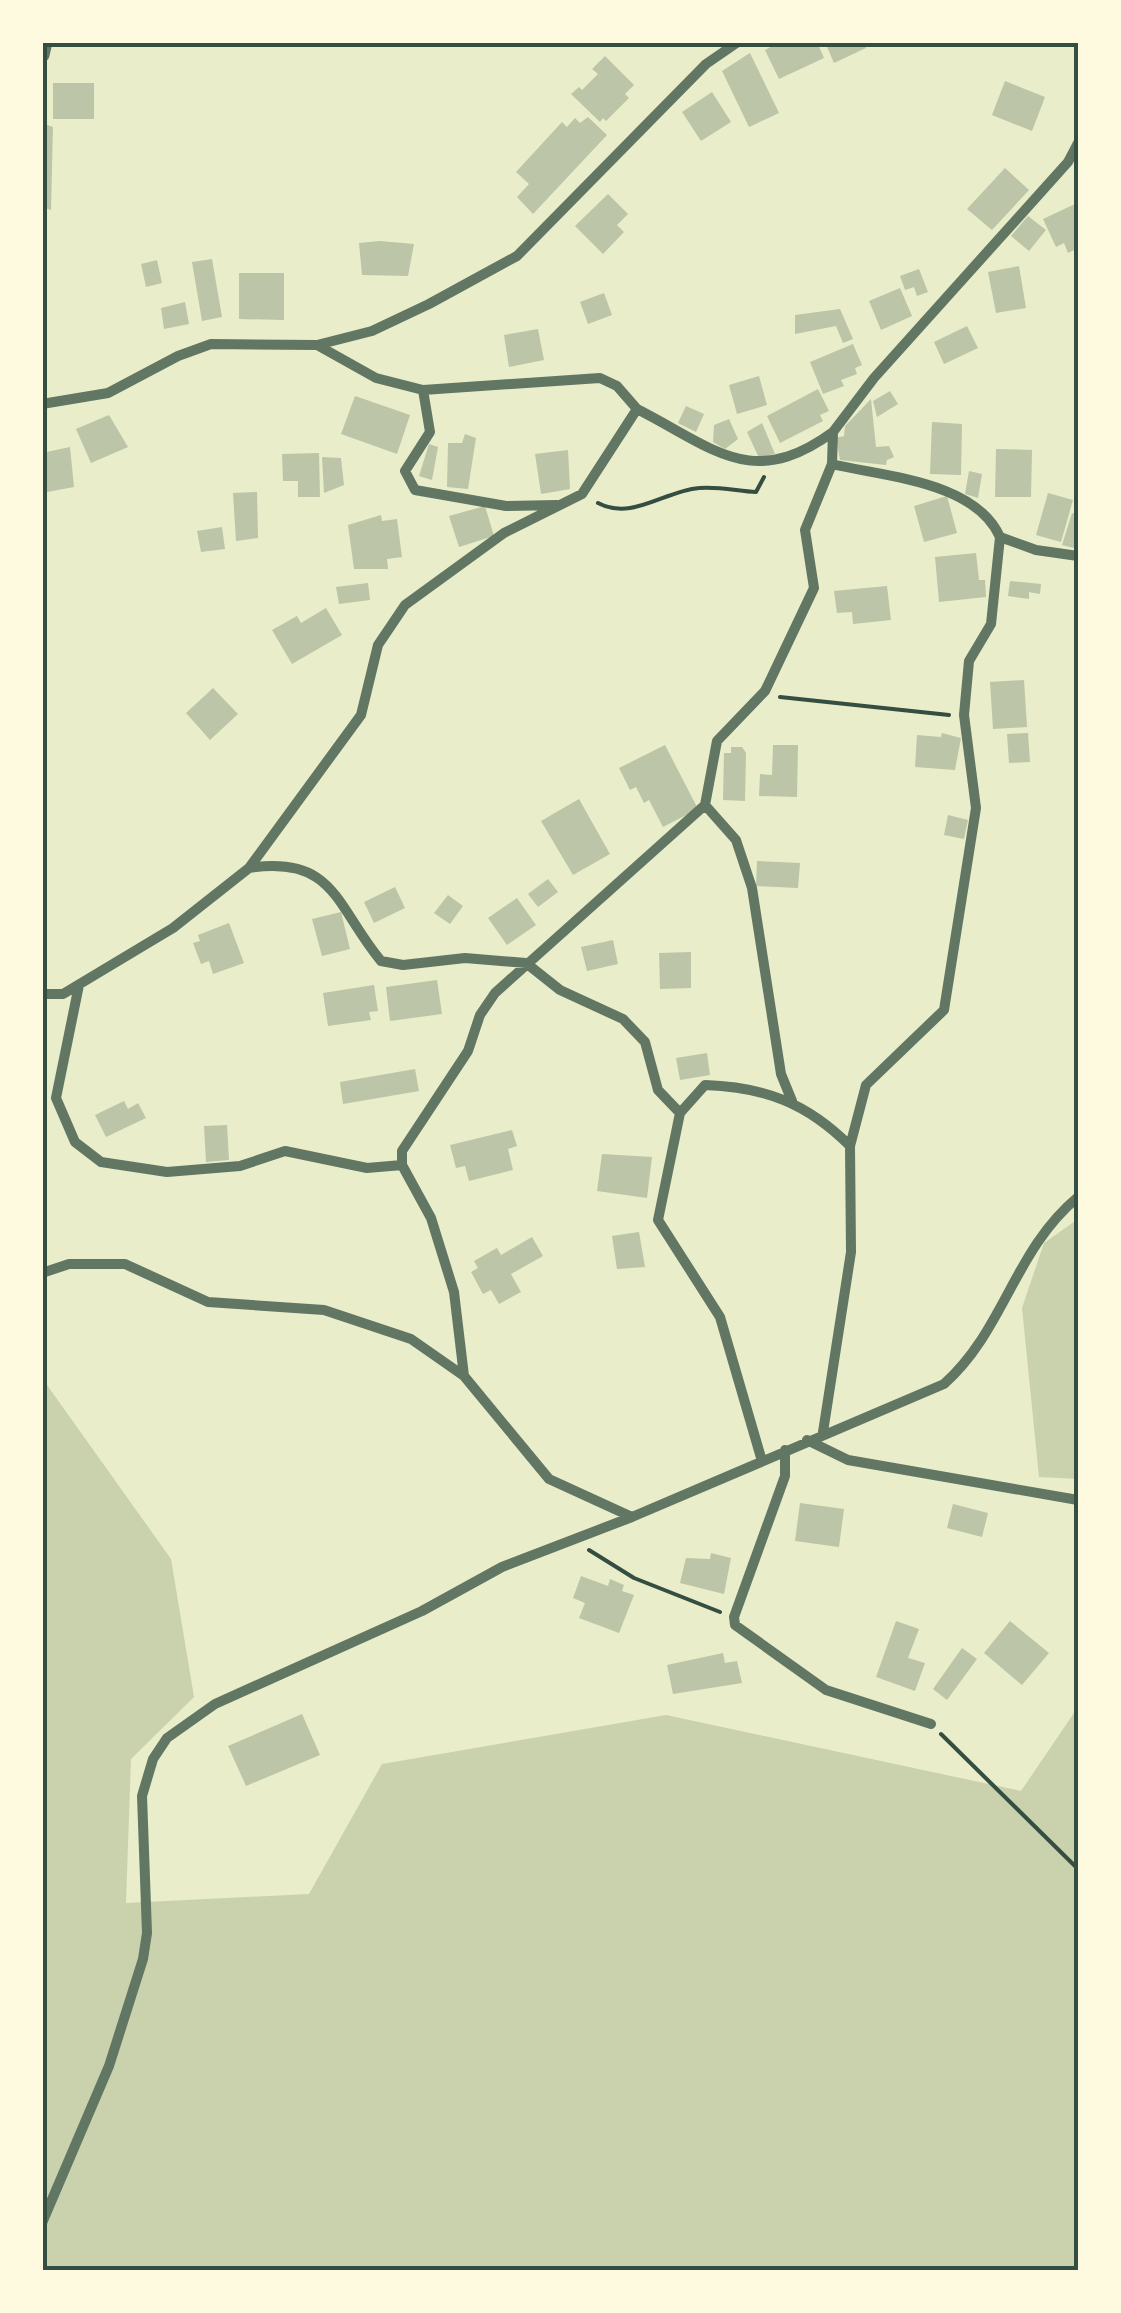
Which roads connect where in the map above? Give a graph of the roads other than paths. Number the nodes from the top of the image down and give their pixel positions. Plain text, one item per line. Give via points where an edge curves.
1 (44, 42) edge
2 (738, 42) edge
3 (42, 55) edge
4 (1078, 143) edge
5 (1073, 162) edge
6 (317, 346) junction
7 (423, 390) junction
8 (42, 404) edge
9 (637, 409) junction
10 (833, 432) junction
11 (832, 464) junction
12 (561, 505) junction
13 (1000, 537) junction
14 (1078, 556) edge
15 (705, 805) junction
16 (249, 868) junction
17 (526, 963) junction
18 (79, 985) junction
19 (42, 994) edge
20 (792, 1101) junction
21 (680, 1112) junction
22 (850, 1146) junction
23 (402, 1164) junction
24 (1078, 1197) edge
25 (42, 1272) edge
26 (464, 1376) junction
27 (823, 1432) junction
28 (806, 1440) junction
29 (785, 1450) junction
30 (762, 1460) junction
31 (1078, 1500) edge
32 (632, 1517) junction
33 (930, 1724) road end
34 (42, 2223) edge

1 - 3 street
2 - 6 street via 706,64 517,256 372,331
4 - 5 street
5 - 10 street via 874,378
6 - 7 street via 376,378
6 - 8 street via 210,344 108,393
7 - 9 street via 600,378 618,386
7 - 12 street via 430,432 405,471 415,490 506,506
9 - 10 street via 739,460 772,464
9 - 12 street via 582,494
10 - 11 street
11 - 13 street via 964,499 992,518
11 - 15 street via 805,530 814,588 765,691 717,741
12 - 16 street via 504,533 405,604 378,645 360,715
13 - 14 street
13 - 22 street via 991,624 968,660 964,715 976,808 944,1010 866,1085
15 - 17 street
15 - 20 street via 736,840 752,888 781,1074
16 - 17 street via 282,863 315,876 340,897 381,961
16 - 18 street via 172,928
17 - 21 street via 560,990 622,1018 645,1042 658,1090
17 - 23 street via 480,1015 468,1050 406,1139
18 - 19 street
18 - 23 street via 56,1098 74,1142 101,1162 166,1172 240,1166 285,1151 366,1168
20 - 21 street via 705,1085
20 - 22 street via 823,1118
21 - 30 street via 658,1220 720,1317
22 - 27 street via 851,1252
23 - 26 street via 431,1218 454,1292
24 - 27 street via 1018,1267 979,1348 962,1368 944,1384
25 - 26 street via 69,1264 125,1264 208,1302 324,1310 411,1339
26 - 32 street via 548,1479
27 - 28 street
28 - 29 street
28 - 31 street via 848,1460
29 - 30 street
29 - 33 street via 785,1476 734,1617 742,1633 826,1690
30 - 32 street
32 - 34 street via 502,1567 215,1704 167,1738 142,1796 143,1959 109,2066

